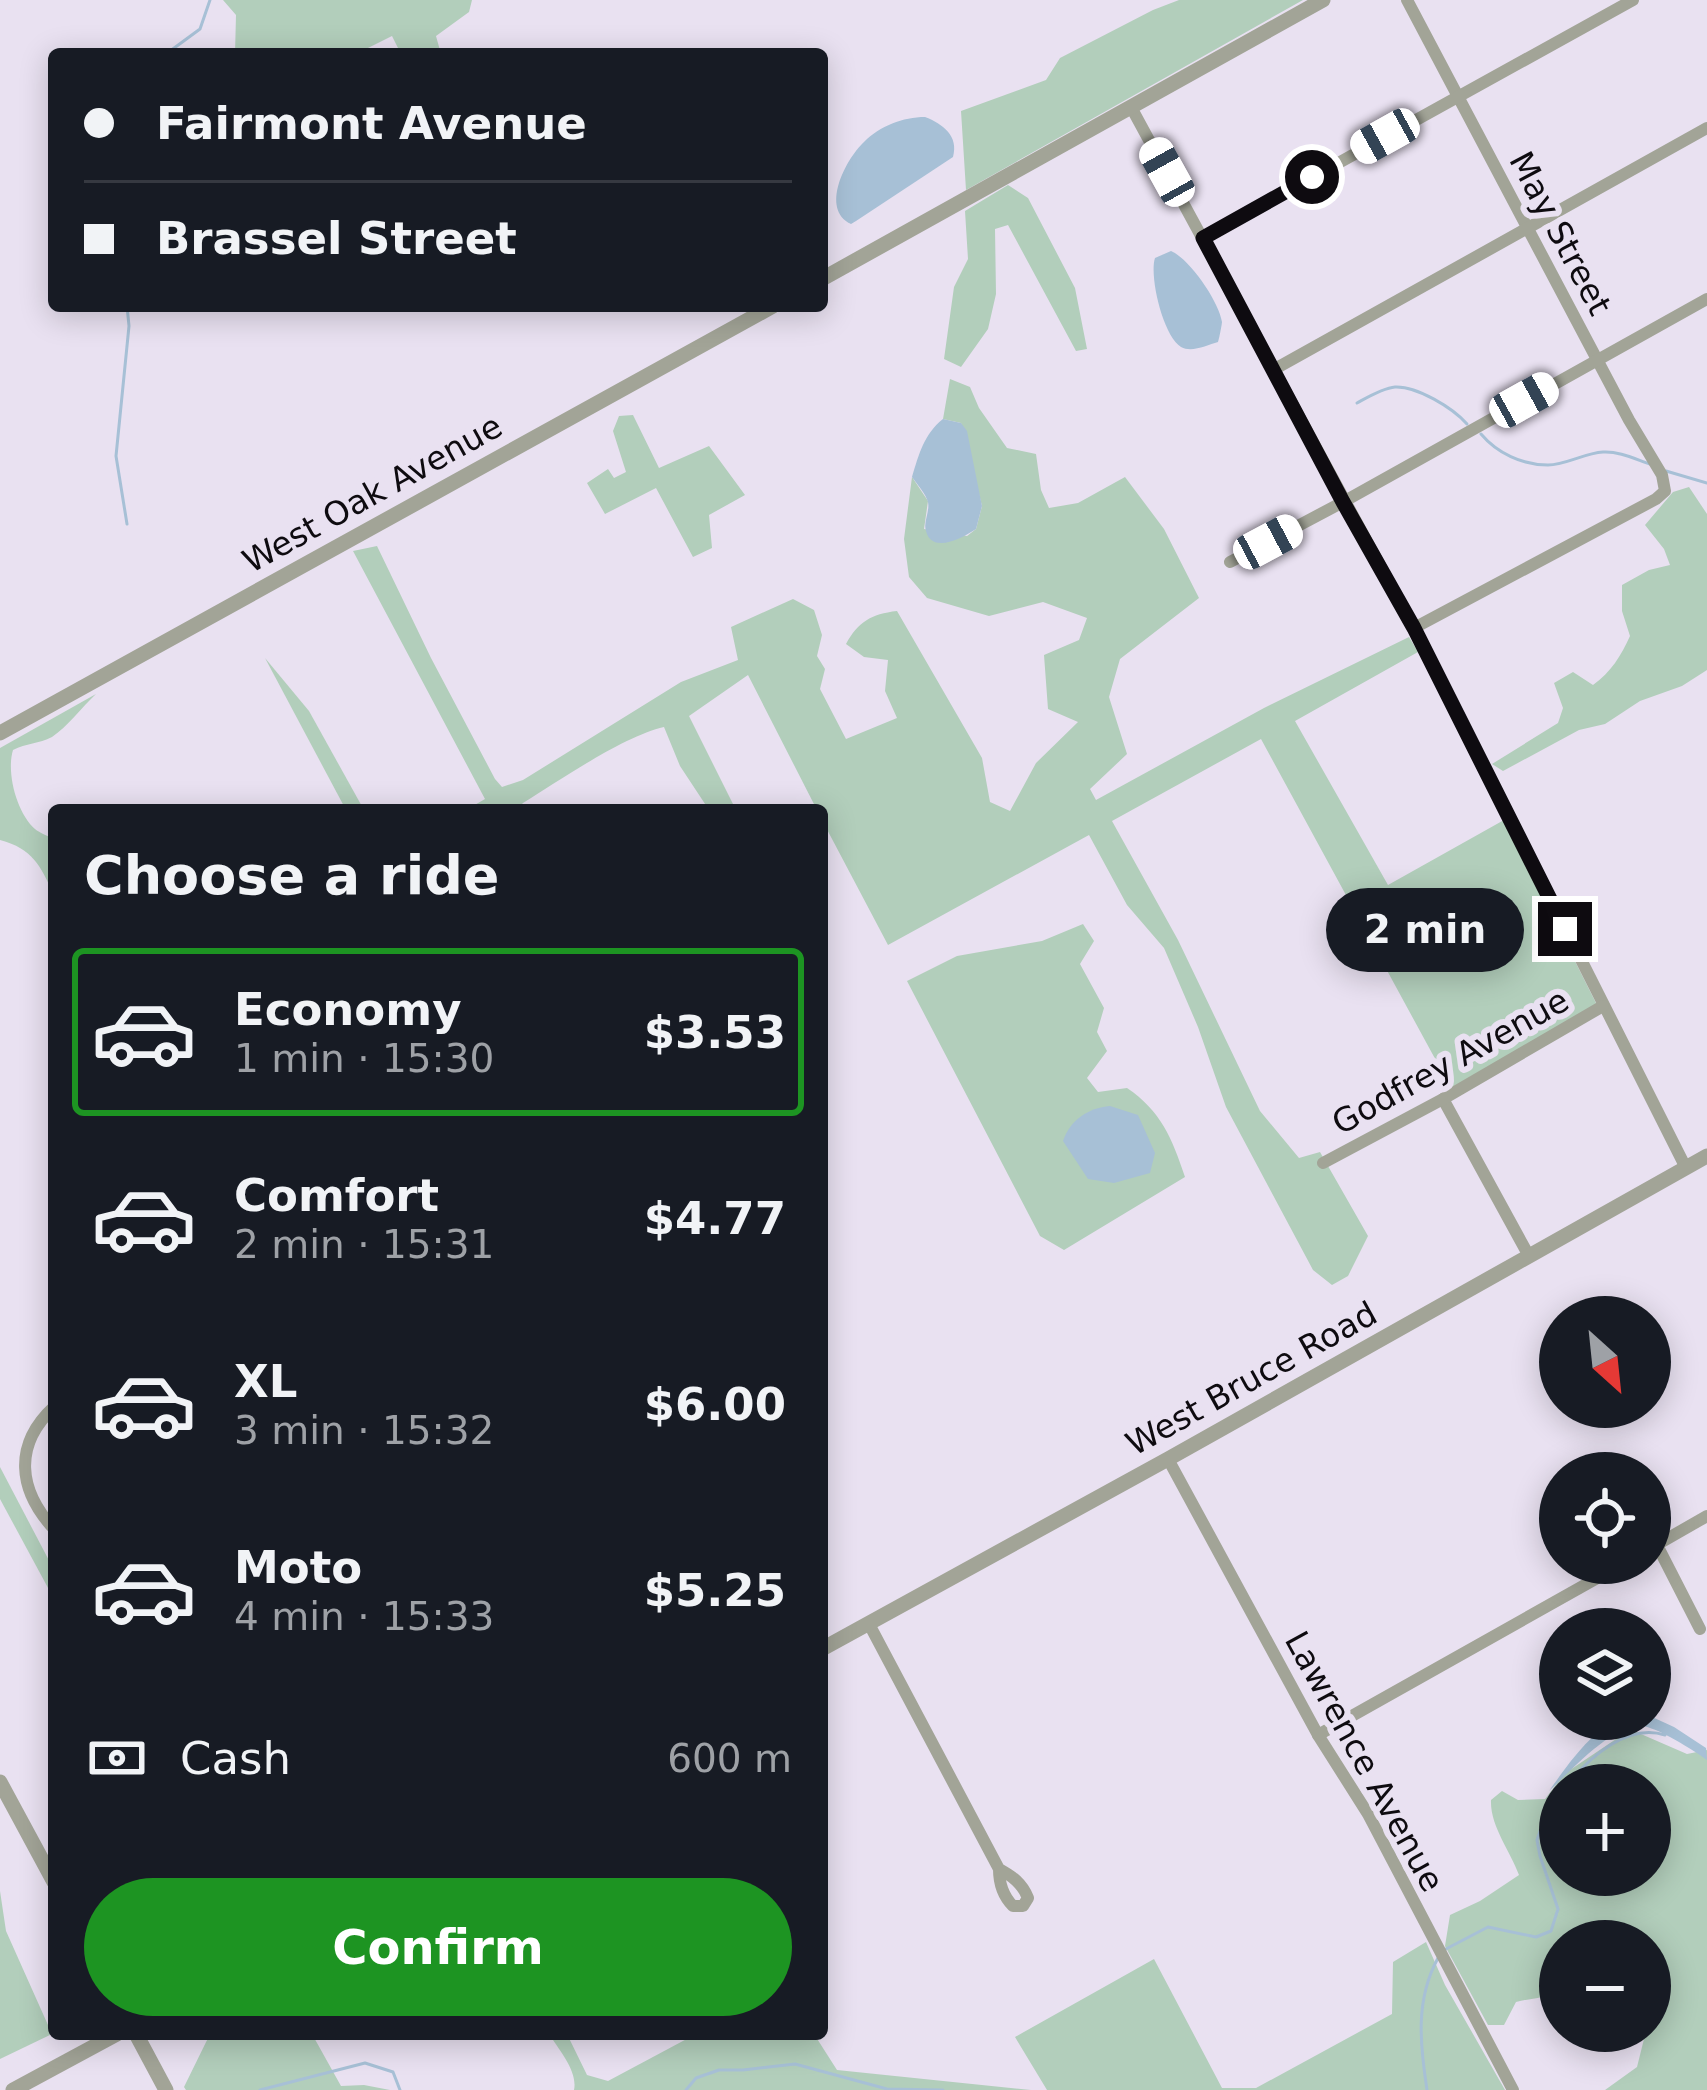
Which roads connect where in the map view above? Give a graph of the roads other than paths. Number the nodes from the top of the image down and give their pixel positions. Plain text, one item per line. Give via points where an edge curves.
1 (1323, 0) edge
2 (1408, 0) edge
3 (1633, 0) edge
4 (1457, 96) junction
5 (1131, 107) junction
6 (1707, 128) edge
7 (1528, 227) junction
8 (1203, 238) junction
9 (828, 276) edge
10 (1707, 298) edge
11 (762, 312) edge
12 (1597, 359) junction
13 (1273, 370) junction
14 (1343, 502) junction
15 (1230, 562) dead end
16 (1414, 628) junction
17 (0, 733) edge
18 (1603, 1006) junction
19 (1443, 1099) junction
20 (1707, 1156) edge
21 (1323, 1163) dead end
22 (1686, 1168) junction
23 (1529, 1256) junction
24 (48, 1414) edge
25 (1168, 1459) junction
26 (1707, 1516) edge
27 (48, 1522) edge
28 (1671, 1537) edge
29 (1671, 1578) edge
30 (1587, 1584) edge
31 (869, 1624) junction
32 (1700, 1629) dead end
33 (828, 1646) edge
34 (1318, 1735) junction
35 (0, 1782) edge
36 (999, 1869) dead end
37 (48, 1871) edge
38 (106, 2040) edge
39 (139, 2040) edge
40 (14, 2090) edge
41 (166, 2090) edge
42 (1513, 2090) edge

1 - 5 street
2 - 4 street, May Street
3 - 4 street
4 - 7 street, May Street
4 - 8 street
5 - 8 street
5 - 9 street
6 - 7 street
7 - 12 street, May Street
7 - 13 street
8 - 13 street
10 - 12 street
11 - 17 street, West Oak Avenue
12 - 14 street
12 - 16 street, May Street via 1665,491
13 - 14 street
14 - 15 street
14 - 16 street
16 - 18 street
18 - 19 street, Godfrey Avenue
18 - 22 street
19 - 21 street, Godfrey Avenue
19 - 23 street
20 - 22 street, West Bruce Road
22 - 23 street, West Bruce Road
23 - 25 street, West Bruce Road
24 - 27 street via 32,1432 24,1472
25 - 31 street, West Bruce Road
25 - 34 street, Lawrence Avenue
26 - 28 street
29 - 32 street
30 - 34 street
31 - 33 street, West Bruce Road
31 - 36 street
34 - 42 street, Lawrence Avenue
35 - 37 street
38 - 40 street
39 - 41 street

